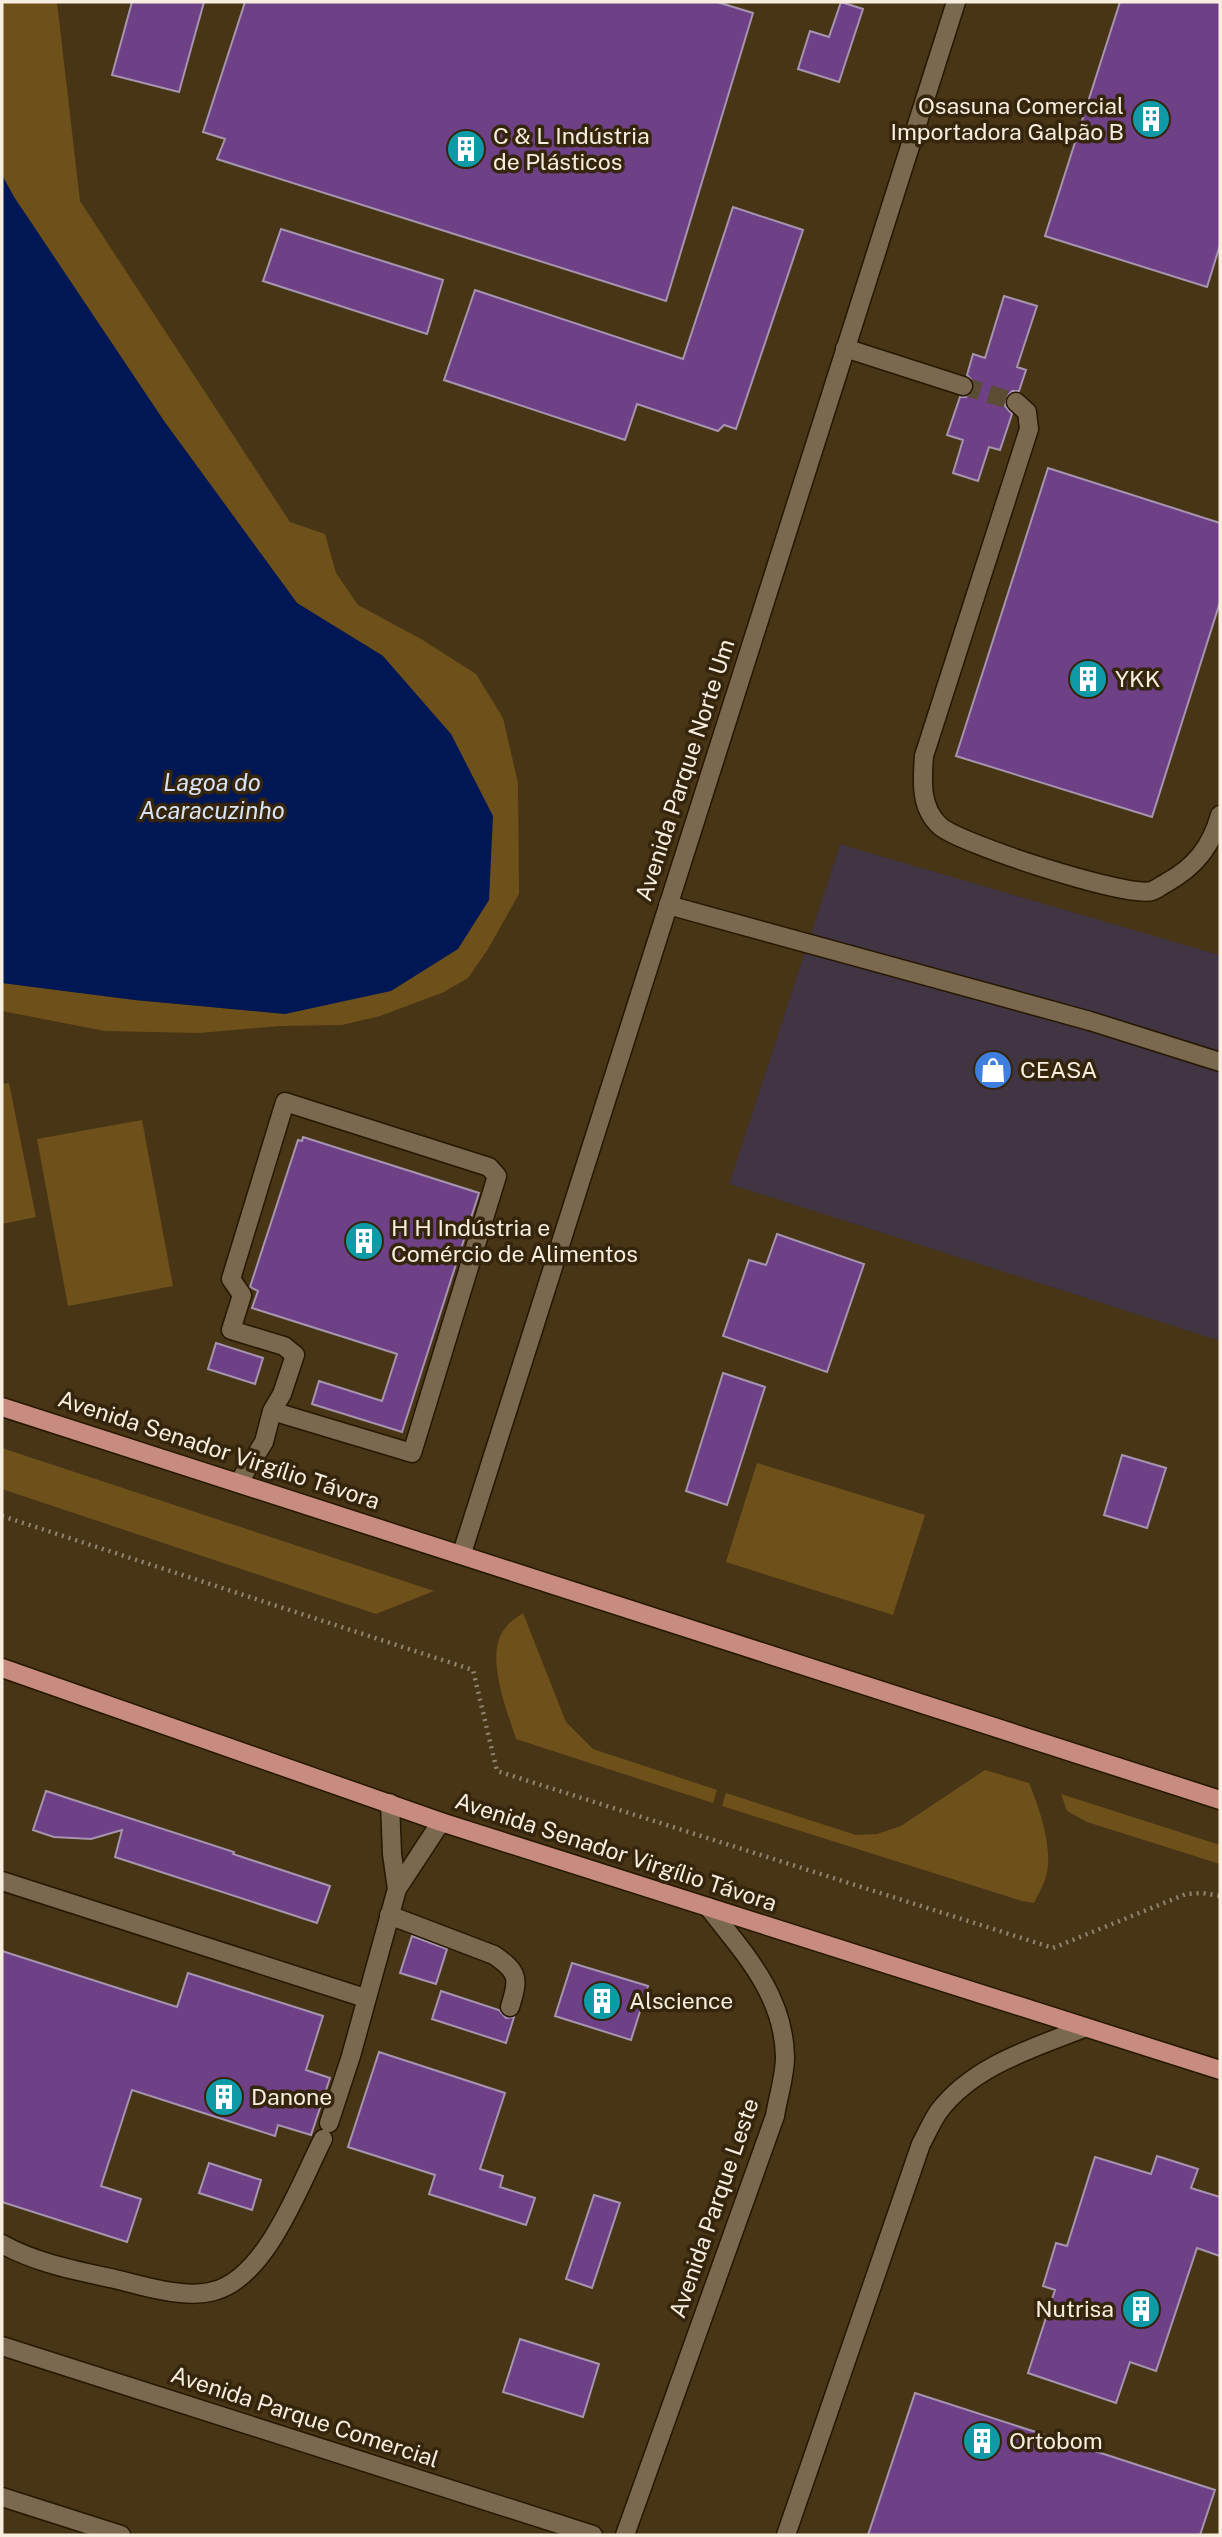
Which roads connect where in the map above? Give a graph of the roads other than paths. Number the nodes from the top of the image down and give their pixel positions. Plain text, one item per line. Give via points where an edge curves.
1 (956, 2) edge
2 (845, 348) junction
3 (963, 386) tunnel mouth
4 (1016, 402) dead end
5 (1220, 815) edge
6 (668, 905) junction
7 (1220, 1062) edge
8 (2, 1407) edge
9 (272, 1410) junction
10 (239, 1482) junction
11 (462, 1553) junction
12 (2, 1668) edge
13 (1220, 1800) edge
14 (390, 1803) junction
15 (442, 1822) junction
16 (2, 1881) edge
17 (397, 1889) junction
18 (708, 1907) junction
19 (389, 1915) junction
20 (365, 1998) junction
21 (510, 2007) dead end
22 (1084, 2028) junction
23 (1220, 2070) edge
24 (2, 2244) edge
25 (2, 2346) edge
26 (2, 2497) edge
27 (121, 2535) edge
28 (593, 2535) edge
29 (625, 2535) edge
30 (786, 2535) edge

1 - 2 street, Avenida Parque Norte Um
2 - 3 street
2 - 6 street, Avenida Parque Norte Um
4 - 5 street via 1027,412 1029,429 924,756 921,788 929,810 940,826 963,840 1124,890 1151,891 1194,864 1215,832
6 - 7 street via 1090,1021
6 - 11 street, Avenida Parque Norte Um
8 - 10 main road, Avenida Senador Virgílio Távora
9 - 9 street via 412,1453 497,1176 489,1167 285,1102 231,1279 242,1295 232,1330 284,1346 295,1355
9 - 10 street via 264,1442
10 - 11 main road, Avenida Senador Virgílio Távora
11 - 13 main road, Avenida Senador Virgílio Távora
12 - 14 main road, Avenida Senador Virgílio Távora
14 - 15 main road, Avenida Senador Virgílio Távora
14 - 17 street
15 - 17 street
15 - 18 main road, Avenida Senador Virgílio Távora
16 - 20 street
17 - 19 street
18 - 22 main road, Avenida Senador Virgílio Távora
18 - 29 street, Avenida Parque Leste via 758,1970 777,2008 785,2057 775,2116
19 - 20 street
19 - 21 street via 507,1964 516,1980
20 - 24 street via 326,2131 271,2242 244,2276 214,2291 172,2293 49,2264
22 - 23 main road, Avenida Senador Virgílio Távora
22 - 30 street via 982,2073 940,2110 921,2144
25 - 28 street, Avenida Parque Comercial
26 - 27 street

